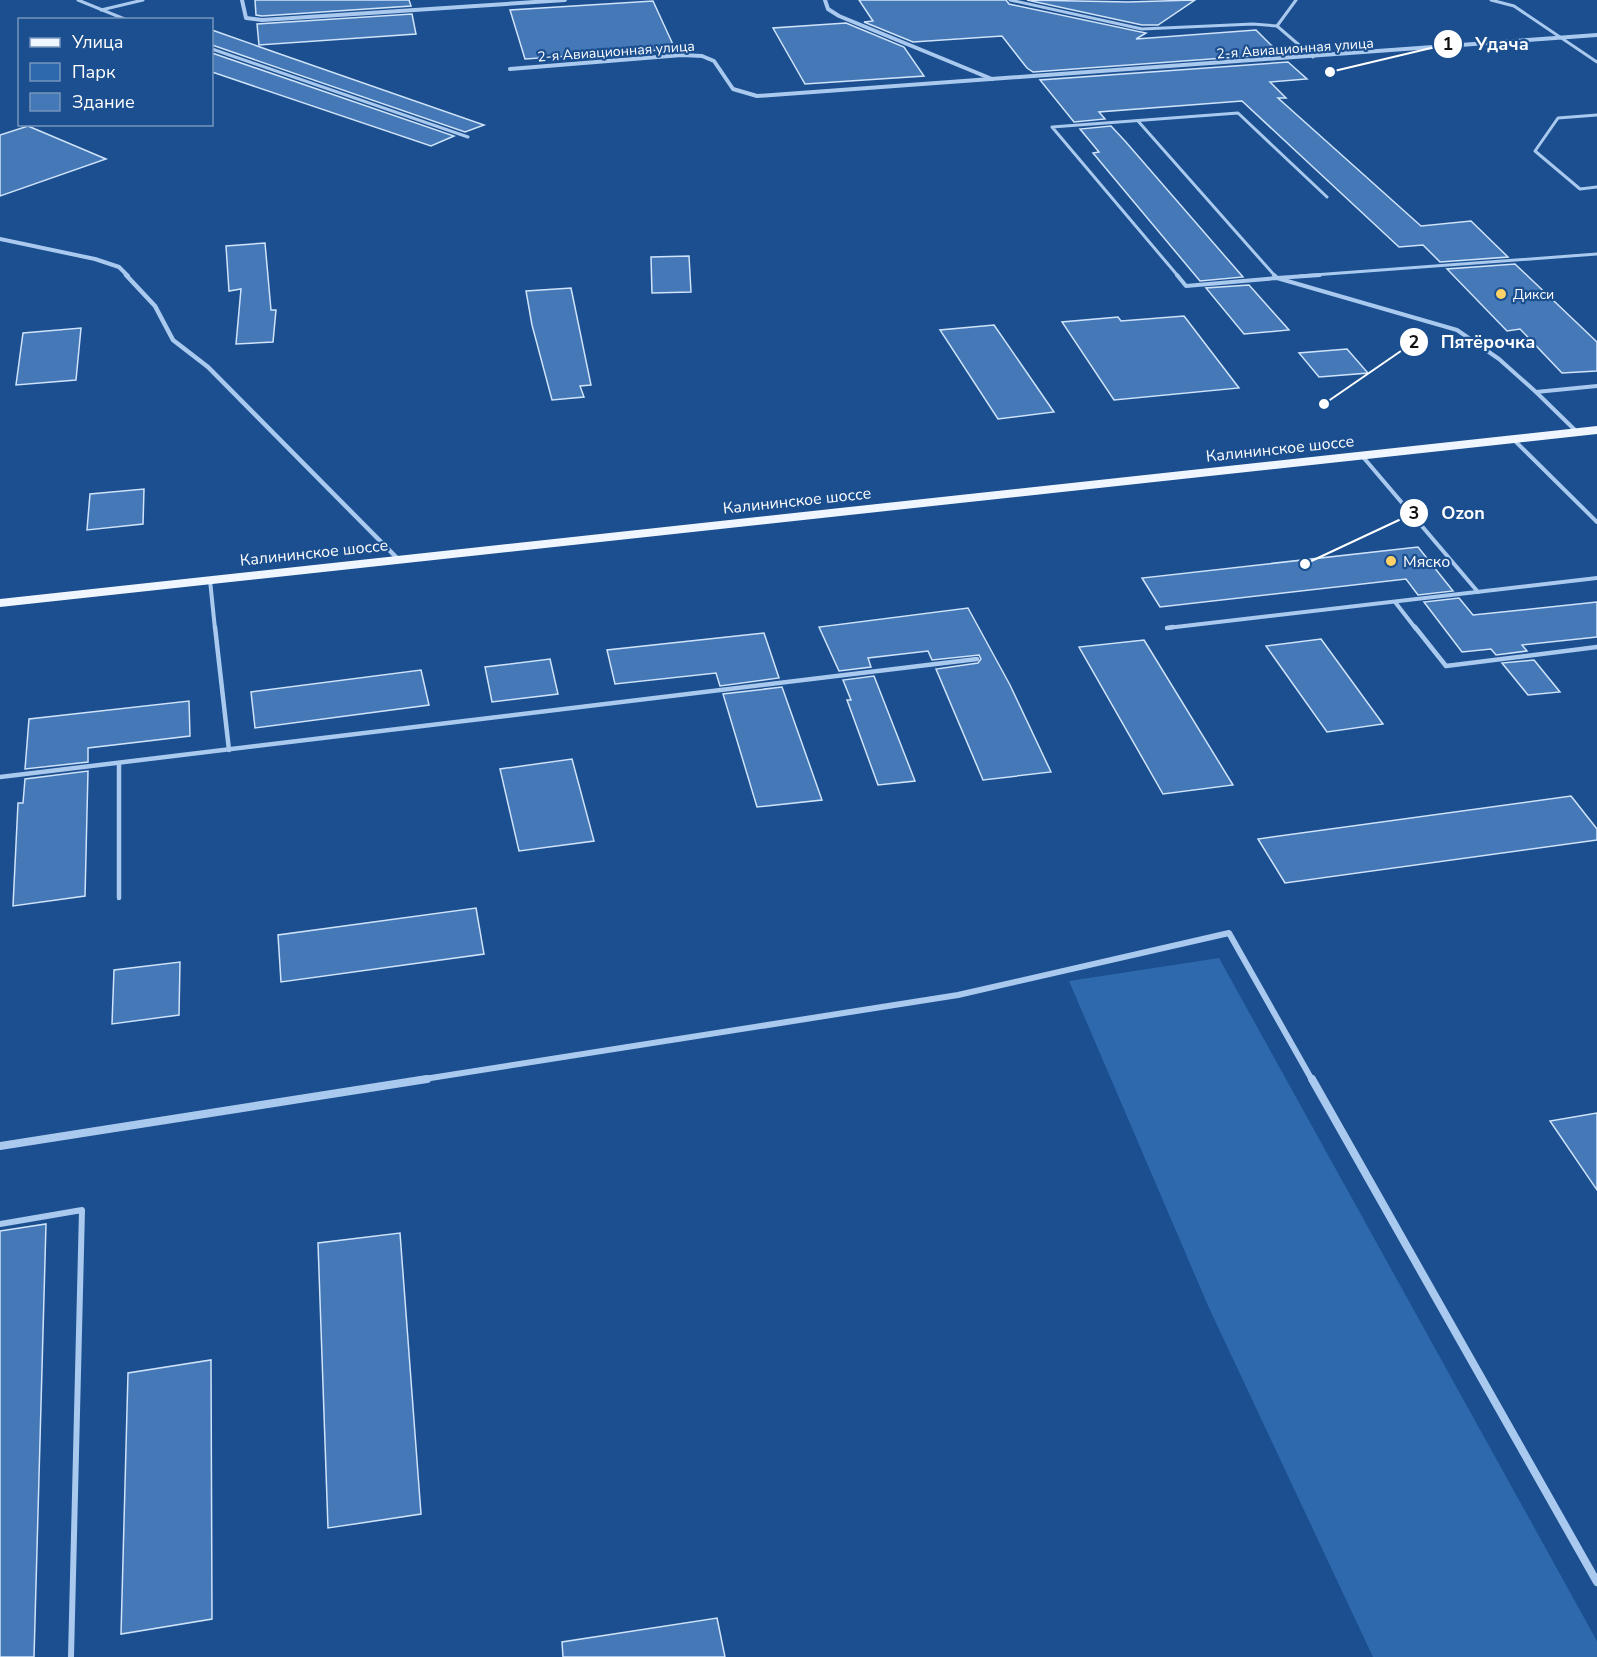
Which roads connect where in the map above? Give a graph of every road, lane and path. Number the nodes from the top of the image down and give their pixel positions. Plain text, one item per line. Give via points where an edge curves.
1 (78, 0) edge
2 (143, 0) edge
3 (242, 0) edge
4 (565, 0) edge
5 (825, 0) edge
6 (1010, 0) edge
7 (1296, 0) edge
8 (1491, 0) edge
9 (101, 10) junction
10 (122, 18) edge
11 (1276, 26) junction
12 (1597, 35) edge
13 (1560, 38) junction
14 (213, 48) edge
15 (1313, 57) junction
16 (1597, 62) edge
17 (510, 69) dead end
18 (994, 80) junction
19 (1597, 115) edge
20 (1138, 121) junction
21 (468, 136) dead end
22 (1597, 187) edge
23 (1327, 197) dead end
24 (0, 239) edge
25 (1597, 254) edge
26 (1278, 278) junction
27 (1597, 386) edge
28 (1536, 392) junction
29 (1597, 430) edge
30 (1577, 432) junction
31 (1513, 439) junction
32 (1362, 455) junction
33 (1597, 522) edge
34 (399, 560) junction
35 (1597, 578) edge
36 (210, 580) junction
37 (1478, 592) junction
38 (1395, 602) junction
39 (0, 603) edge
40 (1167, 628) dead end
41 (1597, 647) edge
42 (976, 659) dead end
43 (229, 750) junction
44 (119, 763) junction
45 (0, 777) edge
46 (119, 898) dead end
47 (0, 1146) edge
48 (0, 1224) edge
49 (1597, 1582) edge
50 (71, 1657) edge

1 - 9 lane
2 - 9 lane
3 - 4 street via 246,18 262,21
5 - 18 street, 2-я Авиационная улица via 828,9 839,16
6 - 11 lane via 1142,29
7 - 11 lane
8 - 13 lane via 1514,6
9 - 10 lane
11 - 15 lane
12 - 13 street, 2-я Авиационная улица
13 - 15 street, 2-я Авиационная улица
13 - 16 lane
14 - 21 lane
15 - 18 street, 2-я Авиационная улица
17 - 18 street, 2-я Авиационная улица via 702,56 714,61 733,89 757,96
19 - 22 lane via 1558,118 1535,151 1580,189
20 - 23 lane via 1238,113
20 - 26 lane
20 - 26 lane via 1052,127 1186,286
24 - 34 street via 119,267 154,306 173,340 208,368
25 - 26 lane
26 - 28 lane via 1456,330 1499,359
27 - 28 lane
28 - 30 lane
29 - 30 main road, Калининское шоссе
30 - 31 main road, Калининское шоссе
31 - 32 main road, Калининское шоссе
31 - 33 lane
32 - 34 main road, Калининское шоссе
32 - 37 lane
34 - 36 main road, Калининское шоссе
35 - 37 lane
36 - 39 main road, Калининское шоссе
36 - 43 lane
37 - 38 lane
38 - 40 lane
38 - 41 lane via 1446,666
42 - 43 lane
43 - 44 lane
44 - 45 lane
44 - 46 lane
47 - 49 street via 958,995 1229,933
48 - 50 lane via 82,1210

